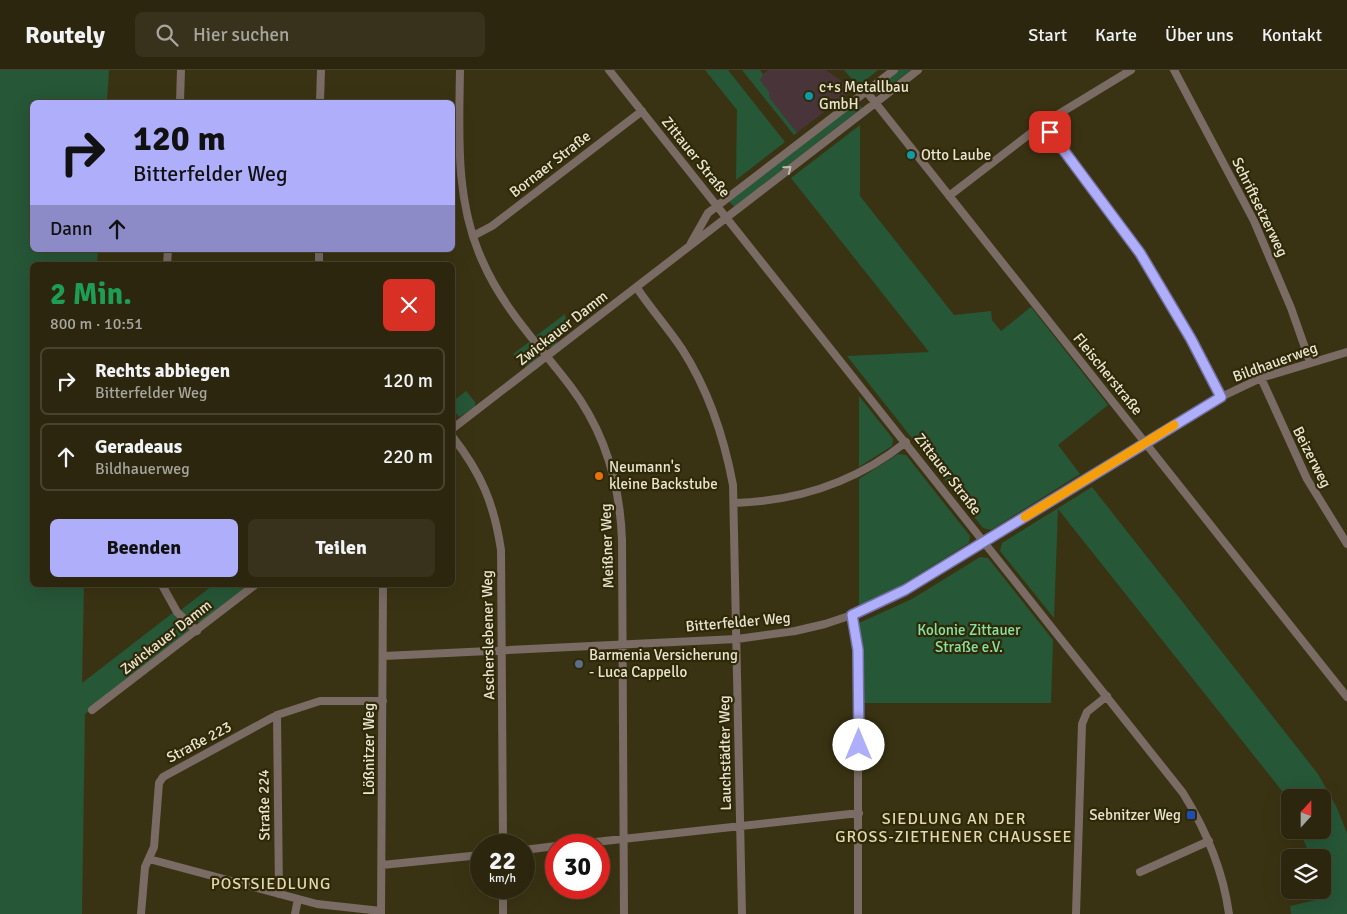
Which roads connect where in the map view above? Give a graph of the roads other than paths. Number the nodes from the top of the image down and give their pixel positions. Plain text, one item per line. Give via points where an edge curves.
1 (181, 70) edge
2 (320, 70) edge
3 (460, 70) edge
4 (609, 70) edge
5 (894, 70) edge
6 (918, 70) edge
7 (1132, 70) edge
8 (1174, 70) edge
9 (866, 91) junction
10 (180, 100) edge
11 (320, 100) edge
12 (875, 102) junction
13 (642, 111) junction
14 (1044, 123) junction
15 (949, 196) junction
16 (717, 206) junction
17 (726, 217) junction
18 (473, 236) junction
19 (687, 249) junction
20 (637, 288) junction
21 (1347, 352) edge
22 (546, 358) junction
23 (1310, 362) junction
24 (1261, 378) junction
25 (1221, 397) junction
26 (455, 428) edge
27 (455, 440) edge
28 (906, 442) junction
29 (1145, 443) junction
30 (1061, 495) joint
31 (735, 504) junction
32 (985, 542) junction
33 (1347, 544) edge
34 (163, 587) edge
35 (252, 587) edge
36 (383, 587) edge
37 (852, 615) junction
38 (197, 631) junction
39 (737, 638) junction
40 (623, 644) junction
41 (502, 651) junction
42 (384, 656) junction
43 (1107, 696) junction
44 (1347, 698) edge
45 (383, 701) junction
46 (92, 710) dead end
47 (277, 715) junction
48 (858, 813) junction
49 (740, 826) junction
50 (503, 834) edge
51 (625, 838) junction
52 (610, 840) edge
53 (1209, 841) junction
54 (470, 856) edge
55 (149, 859) junction
56 (382, 865) junction
57 (1140, 872) dead end
58 (279, 894) junction
59 (298, 899) junction
60 (503, 899) edge
61 (382, 913) edge
62 (141, 914) edge
63 (295, 914) edge
64 (503, 914) edge
65 (624, 914) edge
66 (742, 914) edge
67 (858, 914) edge
68 (1076, 914) edge
69 (1228, 914) edge

1 - 10 street
2 - 11 street
3 - 18 street, Meißner Weg via 461,177
4 - 13 street, Zittauer Straße
5 - 9 street, Zwickauer Damm
6 - 12 street, Zwickauer Damm
7 - 14 street
8 - 23 street, Schriftsetzerweg via 1261,237
9 - 12 street, Fleischerstraße
9 - 16 street, Zwickauer Damm
12 - 15 street, Fleischerstraße
17 -> 12 street, Zwickauer Damm
13 - 16 street, Zittauer Straße
13 - 18 street, Bornaer Straße via 492,226
14 - 15 street
14 - 25 street via 1140,253
15 - 29 street, Fleischerstraße
16 - 17 street, Zittauer Straße
16 - 19 street, Zwickauer Damm via 704,219
17 - 19 street, Zwickauer Damm
17 - 28 street, Zittauer Straße
18 - 22 street, Meißner Weg via 494,285
19 - 20 street, Zwickauer Damm
20 - 22 street, Zwickauer Damm
20 - 31 street, Lauchstädter Weg via 682,349 702,384 723,440
21 - 23 street, Bildhauerweg
22 - 26 street, Zwickauer Damm
22 - 40 street, Meißner Weg via 572,388 593,421 612,471 621,523
23 - 24 street, Bildhauerweg
24 - 25 street, Bildhauerweg
24 - 33 street, Beizerweg via 1307,479
25 - 29 street, Bildhauerweg
27 - 41 street, Ascherslebener Weg via 479,474 497,524 501,550
28 - 31 street via 872,466 819,490 791,498
28 - 32 street, Zittauer Straße
29 - 30 street, Bildhauerweg
29 - 44 street, Fleischerstraße
30 - 32 street, Bitterfelder Weg
31 - 39 street, Lauchstädter Weg
32 - 37 street, Bitterfelder Weg via 905,590
32 - 43 street, Zittauer Straße
34 - 38 street via 177,612
35 - 38 street, Zwickauer Damm
36 - 42 street, Lößnitzer Weg
37 - 39 street, Bitterfelder Weg via 795,631
37 - 48 street via 858,650
38 - 46 street, Zwickauer Damm
39 - 40 street, Bitterfelder Weg
39 - 49 street, Lauchstädter Weg
40 - 41 street, Bitterfelder Weg
40 - 51 street, Meißner Weg
41 - 42 street, Bitterfelder Weg
41 - 50 street, Ascherslebener Weg
42 - 45 street, Lößnitzer Weg
43 - 53 street, Zittauer Straße via 1183,793
43 - 68 street via 1087,712 1082,724
45 - 47 street, Straße 223 via 320,701
45 - 56 street, Lößnitzer Weg
47 - 55 street, Straße 223 via 162,777 154,847
47 - 58 street, Straße 224
48 - 49 street
48 - 67 street
49 - 51 street
49 - 66 street, Lauchstädter Weg
51 - 52 street
51 - 65 street, Meißner Weg
53 - 57 street
53 - 69 street, Zittauer Straße via 1224,887
54 - 56 street
55 - 58 street
55 - 62 street, Straße 223 via 145,867
56 - 61 street, Lößnitzer Weg
58 - 59 street
59 - 61 street
59 - 63 street
60 - 64 street

